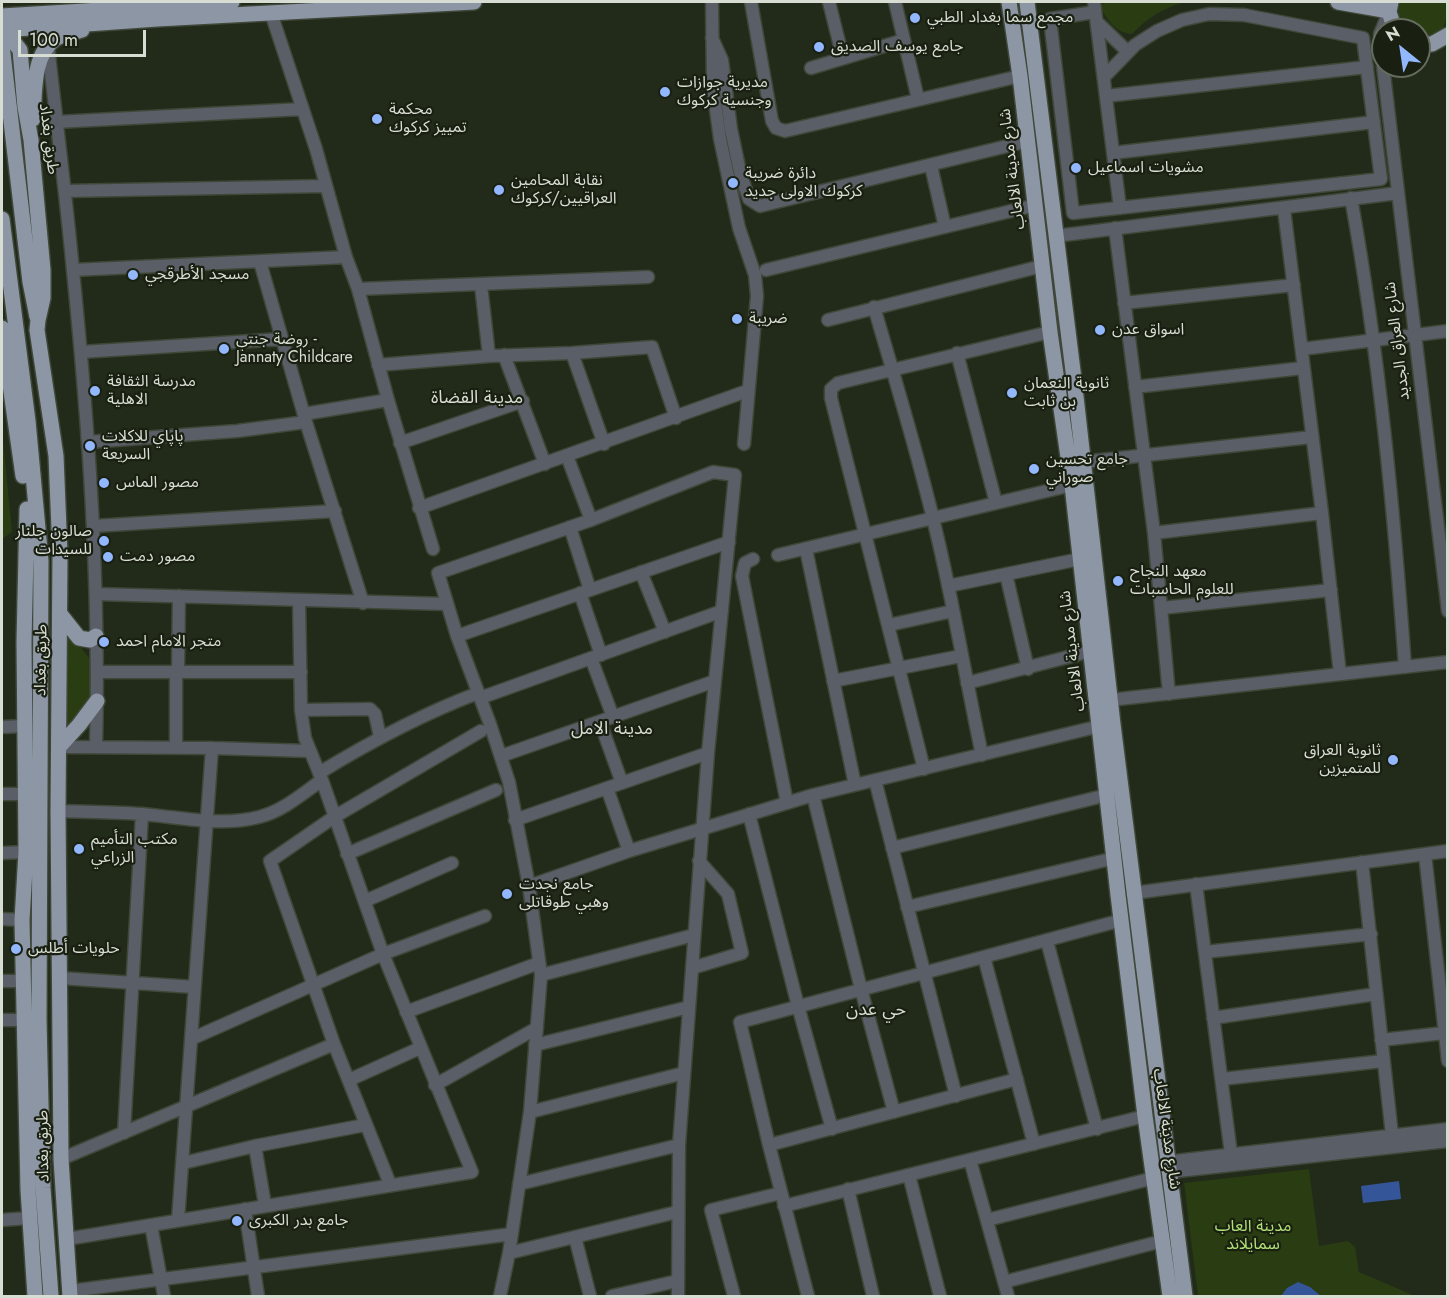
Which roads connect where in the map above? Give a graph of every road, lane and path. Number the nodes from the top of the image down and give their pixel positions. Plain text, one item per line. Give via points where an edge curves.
1 (11, 2) edge
2 (91, 2) edge
3 (232, 2) edge
4 (474, 2) edge
5 (712, 2) edge
6 (751, 2) edge
7 (829, 2) edge
8 (895, 2) edge
9 (1009, 2) edge
10 (1027, 2) edge
11 (1338, 2) edge
12 (186, 3) edge
13 (1390, 8) edge
14 (1094, 9) edge
15 (2, 10) edge
16 (271, 13) junction
17 (116, 15) junction
18 (2, 16) edge
19 (20, 22) junction
20 (2, 30) edge
21 (1448, 35) edge
22 (712, 38) junction
23 (904, 40) junction
24 (2, 43) edge
25 (1431, 44) edge
26 (48, 45) junction
27 (1128, 52) junction
28 (843, 58) junction
29 (1367, 67) junction
30 (811, 68) dead end
31 (1020, 76) junction
32 (1104, 77) junction
33 (1385, 78) edge
34 (1389, 78) edge
35 (1386, 84) junction
36 (1106, 96) junction
37 (918, 99) junction
38 (303, 109) junction
39 (2, 118) edge
40 (56, 122) junction
41 (1374, 122) junction
42 (31, 140) junction
43 (1028, 141) junction
44 (1113, 153) junction
45 (931, 166) junction
46 (326, 186) junction
47 (65, 191) junction
48 (1398, 193) junction
49 (1351, 198) junction
50 (1036, 206) junction
51 (1120, 208) junction
52 (1284, 208) junction
53 (2, 219) edge
54 (945, 227) junction
55 (1115, 228) junction
56 (1056, 236) junction
57 (346, 257) junction
58 (260, 262) junction
59 (1042, 266) junction
60 (73, 270) junction
61 (766, 270) dead end
62 (648, 277) dead end
63 (481, 285) junction
64 (1294, 285) junction
65 (358, 289) junction
66 (1124, 303) junction
67 (874, 308) junction
68 (30, 318) junction
69 (828, 320) dead end
70 (2, 328) edge
71 (1448, 331) edge
72 (1050, 332) junction
73 (1414, 335) junction
74 (282, 339) junction
75 (1373, 340) junction
76 (1302, 349) junction
77 (81, 352) junction
78 (572, 352) junction
79 (957, 353) junction
80 (19, 355) junction
81 (504, 355) junction
82 (489, 356) junction
83 (378, 365) junction
84 (1303, 368) junction
85 (893, 370) junction
86 (1074, 379) junction
87 (1058, 382) junction
88 (1135, 387) junction
89 (747, 391) junction
90 (388, 400) junction
91 (523, 401) junction
92 (19, 407) junction
93 (676, 417) junction
94 (305, 418) junction
95 (1312, 437) junction
96 (88, 442) junction
97 (400, 442) junction
98 (604, 444) junction
99 (744, 444) dead end
100 (1144, 454) junction
101 (567, 456) junction
102 (1083, 462) junction
103 (545, 464) junction
104 (1072, 485) junction
105 (996, 503) junction
106 (419, 508) junction
107 (335, 511) junction
108 (1322, 513) junction
109 (932, 517) junction
110 (591, 520) junction
111 (94, 526) junction
112 (570, 527) junction
113 (1154, 533) junction
114 (867, 534) junction
115 (1443, 535) edge
116 (729, 542) junction
117 (433, 549) dead end
118 (806, 549) junction
119 (778, 555) dead end
120 (753, 559) dead end
121 (1080, 559) junction
122 (641, 572) junction
123 (1006, 574) junction
124 (948, 586) junction
125 (1331, 590) junction
126 (585, 592) junction
127 (96, 594) junction
128 (179, 596) junction
129 (299, 600) junction
130 (363, 603) junction
131 (447, 604) junction
132 (1162, 608) junction
133 (722, 611) junction
134 (953, 611) junction
135 (1448, 611) edge
136 (60, 614) junction
137 (889, 625) junction
138 (665, 632) junction
139 (96, 636) junction
140 (457, 636) junction
141 (1091, 651) junction
142 (596, 656) junction
143 (961, 656) junction
144 (1448, 662) edge
145 (33, 666) junction
146 (1405, 667) junction
147 (899, 668) junction
148 (1028, 669) junction
149 (97, 672) junction
150 (177, 672) junction
151 (301, 672) junction
152 (1340, 674) junction
153 (715, 681) junction
154 (833, 681) junction
155 (967, 683) junction
156 (1169, 694) junction
157 (479, 695) junction
158 (1110, 700) junction
159 (97, 701) junction
160 (301, 710) junction
161 (613, 717) junction
162 (600, 722) junction
163 (1100, 726) junction
164 (2, 727) edge
165 (481, 731) dead end
166 (25, 733) junction
167 (380, 737) junction
168 (41, 739) junction
169 (59, 747) junction
170 (96, 747) junction
171 (176, 747) junction
172 (212, 748) junction
173 (309, 751) junction
174 (708, 753) junction
175 (982, 755) junction
176 (501, 756) junction
177 (924, 769) junction
178 (320, 777) junction
179 (875, 780) junction
180 (622, 783) junction
181 (855, 785) junction
182 (607, 788) junction
183 (496, 790) dead end
184 (2, 794) edge
185 (26, 794) junction
186 (813, 795) junction
187 (1107, 795) junction
188 (787, 803) junction
189 (58, 811) junction
190 (142, 814) junction
191 (749, 814) junction
192 (334, 817) junction
193 (515, 820) junction
194 (207, 821) junction
195 (702, 828) junction
196 (892, 848) junction
197 (629, 850) junction
198 (1448, 851) edge
199 (26, 852) junction
200 (2, 853) edge
201 (347, 854) junction
202 (1425, 854) junction
203 (1115, 858) junction
204 (699, 861) junction
205 (1362, 862) junction
206 (452, 863) dead end
207 (32, 875) junction
208 (1196, 884) junction
209 (529, 886) junction
210 (1134, 892) junction
211 (365, 901) junction
212 (907, 907) junction
213 (485, 916) dead end
214 (2, 919) edge
215 (22, 920) junction
216 (1122, 920) junction
217 (1371, 934) junction
218 (694, 935) junction
219 (1047, 941) junction
220 (1205, 952) junction
221 (383, 954) junction
222 (984, 957) junction
223 (692, 968) junction
224 (540, 969) junction
225 (1135, 969) junction
226 (924, 973) junction
227 (60, 978) junction
228 (2, 981) edge
229 (23, 981) junction
230 (131, 982) junction
231 (313, 986) junction
232 (194, 987) junction
233 (861, 989) junction
234 (1377, 994) junction
235 (39, 997) junction
236 (61, 999) junction
237 (798, 1006) junction
238 (689, 1007) junction
239 (406, 1012) junction
240 (1213, 1017) junction
241 (2, 1020) edge
242 (23, 1020) junction
243 (537, 1028) junction
244 (1444, 1032) junction
245 (191, 1039) junction
246 (1381, 1040) junction
247 (334, 1044) junction
248 (39, 1045) junction
249 (535, 1045) junction
250 (24, 1046) junction
251 (420, 1048) junction
252 (1383, 1061) junction
253 (1448, 1061) edge
254 (684, 1073) junction
255 (1017, 1079) junction
256 (1222, 1079) junction
257 (349, 1080) junction
258 (435, 1085) junction
259 (956, 1096) junction
260 (188, 1107) junction
261 (530, 1112) junction
262 (894, 1112) junction
263 (1145, 1116) junction
264 (365, 1125) junction
265 (832, 1129) junction
266 (1096, 1129) junction
267 (1448, 1129) edge
268 (124, 1133) junction
269 (1392, 1136) junction
270 (1448, 1141) edge
271 (679, 1144) junction
272 (1034, 1144) junction
273 (769, 1145) junction
274 (255, 1146) junction
275 (1231, 1154) junction
276 (61, 1159) junction
277 (970, 1160) junction
278 (183, 1163) junction
279 (1163, 1171) junction
280 (909, 1174) junction
281 (390, 1184) junction
282 (519, 1184) junction
283 (35, 1189) junction
284 (848, 1189) junction
285 (781, 1193) junction
286 (265, 1205) junction
287 (784, 1206) junction
288 (245, 1209) junction
289 (677, 1212) junction
290 (2, 1220) edge
291 (178, 1220) junction
292 (987, 1220) junction
293 (29, 1221) junction
294 (151, 1225) junction
295 (512, 1234) junction
296 (575, 1237) junction
297 (67, 1239) junction
298 (1162, 1241) junction
299 (509, 1253) junction
300 (254, 1267) junction
301 (161, 1279) junction
302 (678, 1281) junction
303 (1004, 1282) junction
304 (70, 1294) edge
305 (35, 1296) edge
306 (51, 1296) edge
307 (164, 1296) edge
308 (258, 1296) edge
309 (500, 1296) edge
310 (590, 1296) edge
311 (612, 1296) edge
312 (678, 1296) edge
313 (734, 1296) edge
314 (808, 1296) edge
315 (873, 1296) edge
316 (940, 1296) edge
317 (1008, 1296) edge
318 (1170, 1296) edge
319 (1185, 1296) edge

1 - 15 main road
2 - 17 main road
3 - 12 main road
4 - 16 main road
5 - 22 street
6 - 37 street via 776,128 804,127
7 - 28 street
8 - 23 street
9 - 31 main road, شارع مدينة الالعاب
10 - 56 main road, شارع مدينة الالعاب
11 - 13 main road
12 - 17 main road
14 - 27 street
14 - 32 street
14 - 51 street via 1050,19 1073,213
16 - 17 main road
16 - 38 street
17 - 19 main road
17 - 26 main road
18 - 19 main road
19 - 20 main road
21 - 25 main road
22 - 45 street via 722,60 740,172 749,199 760,206
22 - 89 street via 720,140 739,228 755,275 757,296
23 - 28 street
23 - 37 street
24 - 42 main road, طريق بغداد via 13,41 20,50
24 - 68 main road via 30,282
26 - 40 street
26 - 42 main road via 39,68
27 - 29 street via 1156,31 1182,20 1231,13 1363,38
27 - 32 street
28 - 30 street
29 - 36 street
29 - 41 street
31 - 37 street
31 - 43 main road, شارع مدينة الالعاب
32 - 36 street
33 - 35 street, شارع العراق الجديد
34 - 35 street
35 - 48 street, شارع العراق الجديد
36 - 44 street
38 - 40 street
38 - 46 street
39 - 68 main road
40 - 47 street
41 - 44 street
41 - 51 street via 1381,179
42 - 68 main road, طريق بغداد via 43,298
43 - 45 street
43 - 50 main road, شارع مدينة الالعاب
44 - 51 street
45 - 54 street
46 - 47 street
46 - 57 street
47 - 60 street
48 - 49 street
48 - 73 street, شارع العراق الجديد
49 - 52 street
49 - 75 street
50 - 54 street
50 - 59 main road, شارع مدينة الالعاب
52 - 55 street
52 - 64 street
53 - 80 main road, طريق بغداد
54 - 61 street
55 - 56 street
55 - 66 street
56 - 86 main road, شارع مدينة الالعاب
57 - 58 street
57 - 65 street
58 - 60 street
58 - 74 street
59 - 67 street
59 - 72 main road, شارع مدينة الالعاب
60 - 77 street
62 - 63 street
63 - 65 street
63 - 82 street
64 - 66 street
64 - 76 street
65 - 83 street
66 - 88 street
67 - 69 street
67 - 85 street
68 - 80 main road
68 - 136 main road, طريق بغداد via 37,330 56,456
70 - 92 main road
71 - 73 street
72 - 79 street
72 - 87 main road, شارع مدينة الالعاب
73 - 75 street
73 - 115 street, شارع العراق الجديد
74 - 77 street
74 - 94 street
75 - 76 street
75 - 146 street via 1392,494
76 - 84 street
77 - 96 street
78 - 81 street
78 - 93 street via 652,347
78 - 98 street
79 - 85 street
79 - 105 street
80 - 92 main road, طريق بغداد
81 - 82 street
81 - 91 street
82 - 83 street
83 - 90 street
84 - 88 street
84 - 95 street
85 - 109 street
85 - 114 street via 831,388
86 - 87 main road
86 - 102 main road, شارع مدينة الالعاب
87 - 104 main road, شارع مدينة الالعاب
88 - 100 street
89 - 93 street
89 - 99 street
90 - 94 street
90 - 97 street
91 - 97 street
91 - 103 street
92 - 145 main road, طريق بغداد via 41,561
93 - 98 street
94 - 96 street via 237,431
94 - 107 street
95 - 100 street
95 - 108 street
96 - 111 street
97 - 106 street
98 - 101 street
100 - 102 street
100 - 113 street
101 - 103 street
101 - 110 street
102 - 158 main road, شارع مدينة الالعاب
103 - 106 street
104 - 105 street
104 - 121 main road, شارع مدينة الالعاب
105 - 109 street
106 - 117 street
107 - 111 street
107 - 130 street
108 - 113 street
108 - 125 street
109 - 114 street
109 - 124 street
110 - 112 street
110 - 116 street via 713,472 735,475
111 - 127 street
112 - 126 street
112 - 131 street via 438,573
113 - 132 street
114 - 118 street
114 - 137 street
115 - 135 street, شارع العراق الجديد
116 - 122 street
116 - 133 street
118 - 119 street
118 - 154 street
120 - 188 street via 745,563 742,576
121 - 123 street
121 - 141 main road, شارع مدينة الالعاب
122 - 126 street
122 - 138 street
123 - 124 street
123 - 148 street
124 - 134 street
125 - 132 street
125 - 152 street
126 - 140 street
126 - 142 street
127 - 128 street
127 - 139 street
128 - 129 street
128 - 150 street
129 - 130 street
129 - 151 street
130 - 131 street
131 - 140 street
132 - 156 street
133 - 138 street
133 - 153 street
134 - 137 street
134 - 143 street
136 - 139 main road via 79,638 90,640
136 - 169 main road, طريق بغداد
137 - 147 street
138 - 142 street
139 - 149 street
140 - 157 street
141 - 148 street
141 - 163 main road, شارع مدينة الالعاب
142 - 157 street
142 - 161 street
143 - 147 street
143 - 155 street
144 - 146 street
145 - 166 main road
145 - 168 main road, طريق بغداد
146 - 152 street
147 - 154 street
147 - 177 street
148 - 155 street
149 - 150 street
149 - 159 street
150 - 151 street
150 - 171 street
151 - 160 street
152 - 156 street
153 - 161 street
153 - 174 street
154 - 181 street
155 - 175 street
156 - 158 street
157 - 167 street
157 - 176 street
158 - 210 main road, شارع مدينة الالعاب
159 - 169 main road
159 - 170 street
160 - 167 street via 370,709 375,714
160 - 173 street
161 - 162 street
162 - 176 street
162 - 180 street
163 - 175 street
163 - 187 main road, شارع مدينة الالعاب
164 - 166 street
165 - 192 street
166 - 168 main road
166 - 185 main road
167 - 178 street
168 - 207 main road, طريق بغداد
169 - 170 street
169 - 189 main road, طريق بغداد
170 - 171 street
171 - 172 street
172 - 173 street
172 - 194 street
173 - 178 street
174 - 180 street
174 - 195 street
175 - 177 street
176 - 193 street
177 - 179 street
178 - 192 street
178 - 194 street via 277,810 260,817
179 - 181 street
179 - 196 street
180 - 182 street
181 - 186 street
182 - 193 street
182 - 197 street
183 - 201 street
184 - 185 street
185 - 199 main road
186 - 188 street
186 - 233 street
187 - 196 street
187 - 203 main road, شارع مدينة الالعاب
188 - 191 street
189 - 190 street
189 - 227 main road, طريق بغداد
190 - 194 street
190 - 230 street
191 - 195 street
191 - 237 street
192 - 201 street
192 - 231 street via 270,861
193 - 209 street
194 - 232 street
195 - 197 street
195 - 204 street
196 - 212 street
197 - 209 street
198 - 202 street
199 - 200 street
199 - 207 main road
201 - 211 street
202 - 205 street
202 - 244 street
203 - 212 street
203 - 216 main road, شارع مدينة الالعاب
204 - 218 street
204 - 223 street via 728,894 742,952
205 - 208 street
205 - 217 street
206 - 211 street
207 - 215 main road
207 - 235 main road, طريق بغداد
208 - 210 street
208 - 220 street
209 - 224 street
210 - 225 main road, شارع مدينة الالعاب
211 - 221 street
212 - 226 street
213 - 221 street
214 - 215 street
215 - 229 main road
216 - 219 street
216 - 225 main road, شارع مدينة الالعاب
217 - 220 street
217 - 234 street
218 - 223 street
218 - 224 street
219 - 222 street
219 - 266 street
220 - 240 street
221 - 231 street
221 - 239 street
222 - 226 street
222 - 255 street
223 - 238 street
224 - 239 street
224 - 243 street
225 - 263 main road, شارع مدينة الالعاب
225 - 279 main road, شارع مدينة الالعاب
226 - 233 street
226 - 259 street
227 - 230 street
227 - 236 main road, طريق بغداد
228 - 229 street
229 - 242 main road
230 - 232 street
230 - 268 street
231 - 245 street
231 - 247 street
232 - 245 street
233 - 237 street
233 - 262 street
234 - 240 street
234 - 246 street
235 - 236 main road
235 - 248 main road, طريق بغداد
236 - 276 main road, طريق بغداد
237 - 265 street
237 - 273 street via 740,1022
238 - 249 street
238 - 254 street
239 - 251 street
240 - 256 street
241 - 242 street
242 - 250 main road
243 - 249 street
243 - 258 street
244 - 246 street
244 - 253 street
245 - 260 street
246 - 252 street
247 - 257 street
247 - 260 street
248 - 250 main road
248 - 283 main road, طريق بغداد
249 - 261 street
250 - 283 main road
251 - 257 street
251 - 258 street
252 - 256 street
252 - 269 street
254 - 261 street
254 - 271 street
255 - 259 street
255 - 272 street
256 - 275 street
257 - 264 street
258 - 281 street via 472,1172
259 - 262 street
260 - 268 street
260 - 278 street
261 - 282 street
262 - 265 street
263 - 266 street
263 - 279 main road, شارع مدينة الالعاب
264 - 274 street
264 - 281 street
265 - 273 street
266 - 272 street
267 - 269 street
268 - 276 street
269 - 275 street
270 - 279 street
271 - 282 street
271 - 289 street
272 - 277 street
273 - 285 street
274 - 278 street
274 - 286 street
275 - 279 street
276 - 297 main road, طريق بغداد
277 - 280 street
277 - 292 street
278 - 291 street
279 - 292 street
279 - 298 main road, شارع مدينة الالعاب
279 - 319 main road, شارع مدينة الالعاب
280 - 284 street
280 - 316 street
281 - 286 street
282 - 295 street
283 - 293 main road
283 - 306 main road, طريق بغداد
284 - 287 street
284 - 315 street
285 - 287 street
285 - 313 street via 711,1210
286 - 288 street
287 - 314 street
288 - 291 street
288 - 300 street
289 - 296 street
289 - 302 street
290 - 293 street
291 - 294 street
292 - 303 street
293 - 305 main road
294 - 297 street
294 - 301 street
295 - 299 street
295 - 300 street
296 - 299 street
296 - 310 street
297 - 304 main road, طريق بغداد
298 - 303 street
298 - 318 main road, شارع مدينة الالعاب
299 - 309 street
300 - 301 street
300 - 308 street
301 - 304 street
301 - 307 street
302 - 311 street
302 - 312 street
303 - 317 street

